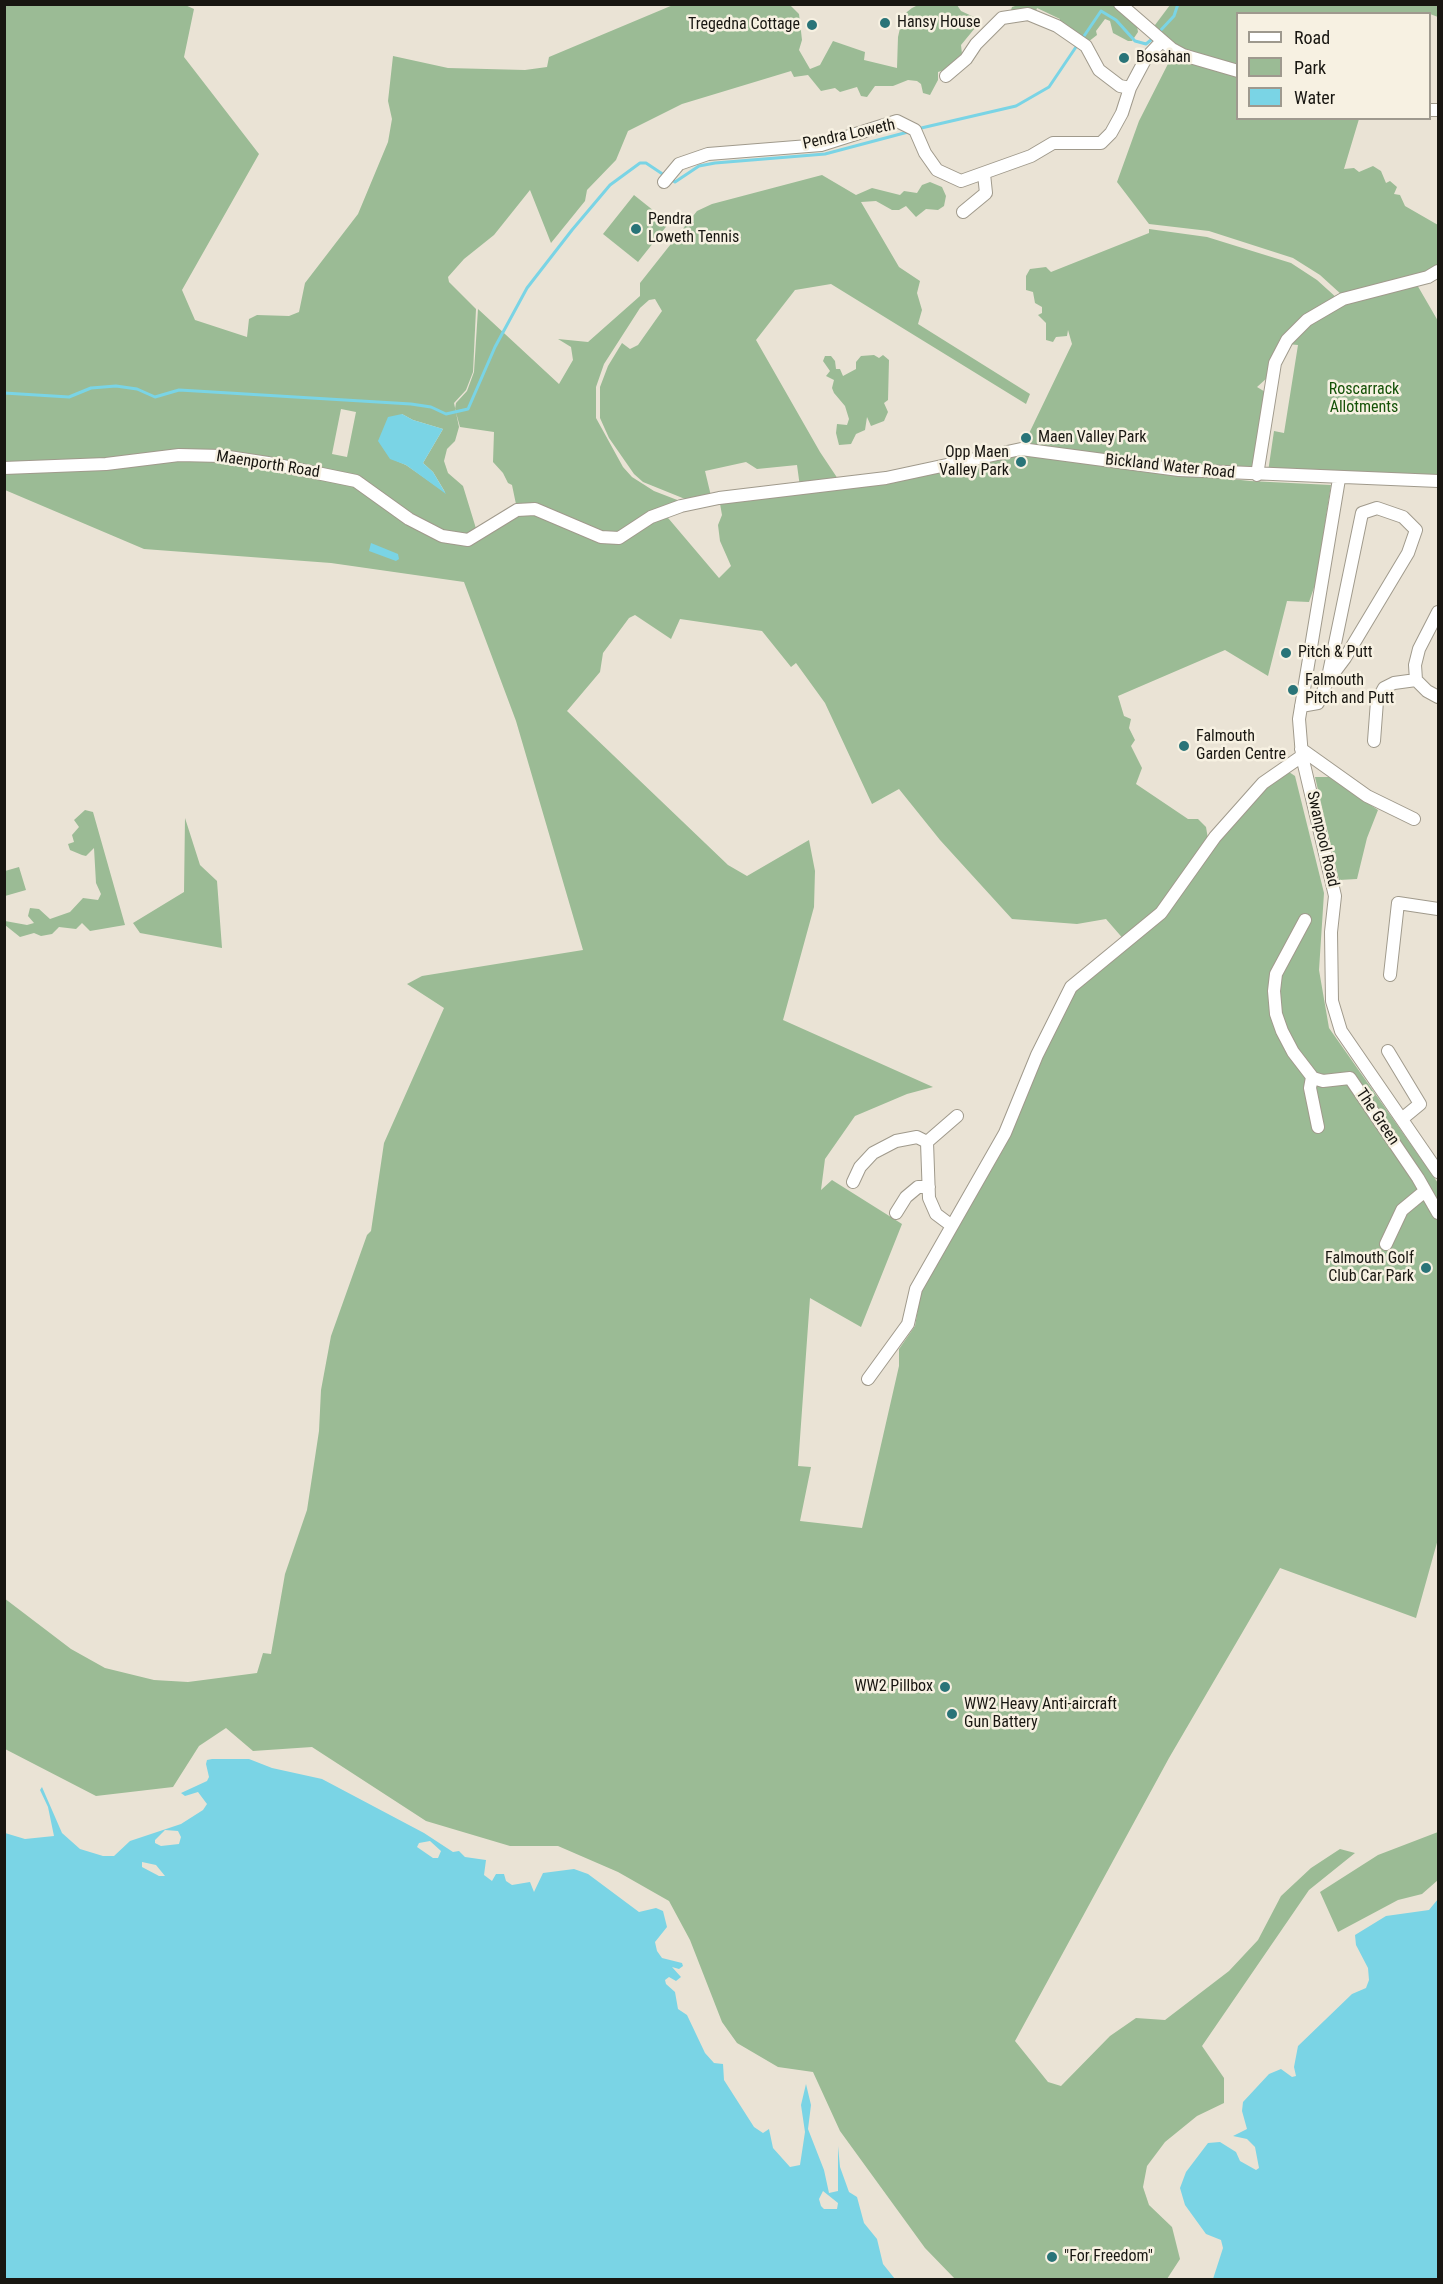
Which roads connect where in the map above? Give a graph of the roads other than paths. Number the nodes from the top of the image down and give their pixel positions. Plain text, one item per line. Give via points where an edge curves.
1 (1120, 4) edge
2 (1161, 42) junction
3 (1236, 70) edge
4 (946, 76) dead end
5 (1130, 88) junction
6 (984, 174) junction
7 (664, 182) dead end
8 (963, 212) dead end
9 (1438, 270) edge
10 (4, 468) edge
11 (1257, 475) junction
12 (1339, 479) junction
13 (1438, 481) edge
14 (478, 536) joint
15 (1438, 612) edge
16 (1416, 680) junction
17 (1327, 682) junction
18 (1438, 697) edge
19 (1301, 706) junction
20 (1374, 741) dead end
21 (1302, 752) junction
22 (1414, 819) dead end
23 (1438, 909) edge
24 (1305, 920) dead end
25 (1390, 975) dead end
26 (1388, 1051) dead end
27 (1312, 1077) junction
28 (957, 1116) dead end
29 (1404, 1118) junction
30 (1318, 1127) dead end
31 (927, 1142) junction
32 (1438, 1172) edge
33 (853, 1182) dead end
34 (929, 1187) junction
35 (1425, 1191) junction
36 (896, 1213) dead end
37 (1437, 1213) edge
38 (952, 1226) junction
39 (1386, 1244) dead end
40 (868, 1379) dead end

1 - 2 street
2 - 3 street via 1183,55
2 - 5 street, Pendra Loweth via 1146,58
4 - 5 street via 1002,18 1028,14 1080,41 1099,70 1120,86
5 - 6 street, Pendra Loweth via 1122,113 1101,143 1053,143
6 - 7 street, Pendra Loweth via 960,181 937,170 915,130 897,121 821,145 708,154 680,164
6 - 8 street via 986,193
9 - 11 street via 1428,277 1342,299 1307,320 1287,340 1275,363
10 - 14 street, Maenporth Road via 106,464 179,455 222,456 356,481 409,519 442,536 468,540
11 - 12 street, Bickland Water Road
11 - 14 street, Bickland Water Road via 1179,470 1021,449 886,478 681,506 651,517 619,538 601,537 535,509 517,510
12 - 13 street, Bickland Water Road
12 - 19 street, Swanpool Road
15 - 16 street via 1419,649
16 - 18 street
16 - 20 street via 1384,688 1377,701
17 - 17 street via 1362,513 1377,508 1403,517 1416,530 1408,553
17 - 19 street via 1318,703
19 - 21 street, Swanpool Road
21 - 22 street via 1367,796
21 - 29 street, Swanpool Road via 1335,896 1332,1001 1338,1023
21 - 38 street via 1265,781 1215,837 1161,913 1071,987 1005,1133
23 - 25 street via 1398,903
24 - 27 street via 1276,974 1274,991 1282,1031
26 - 29 street via 1420,1104
27 - 30 street via 1310,1088
27 - 35 street, The Green via 1323,1081 1350,1078
28 - 31 street
29 - 32 street, Swanpool Road
31 - 33 street via 917,1137 873,1153
31 - 34 street
34 - 36 street via 918,1187
34 - 38 street via 936,1214
35 - 37 street, The Green
35 - 39 street via 1402,1210
38 - 40 street via 916,1289 908,1324

